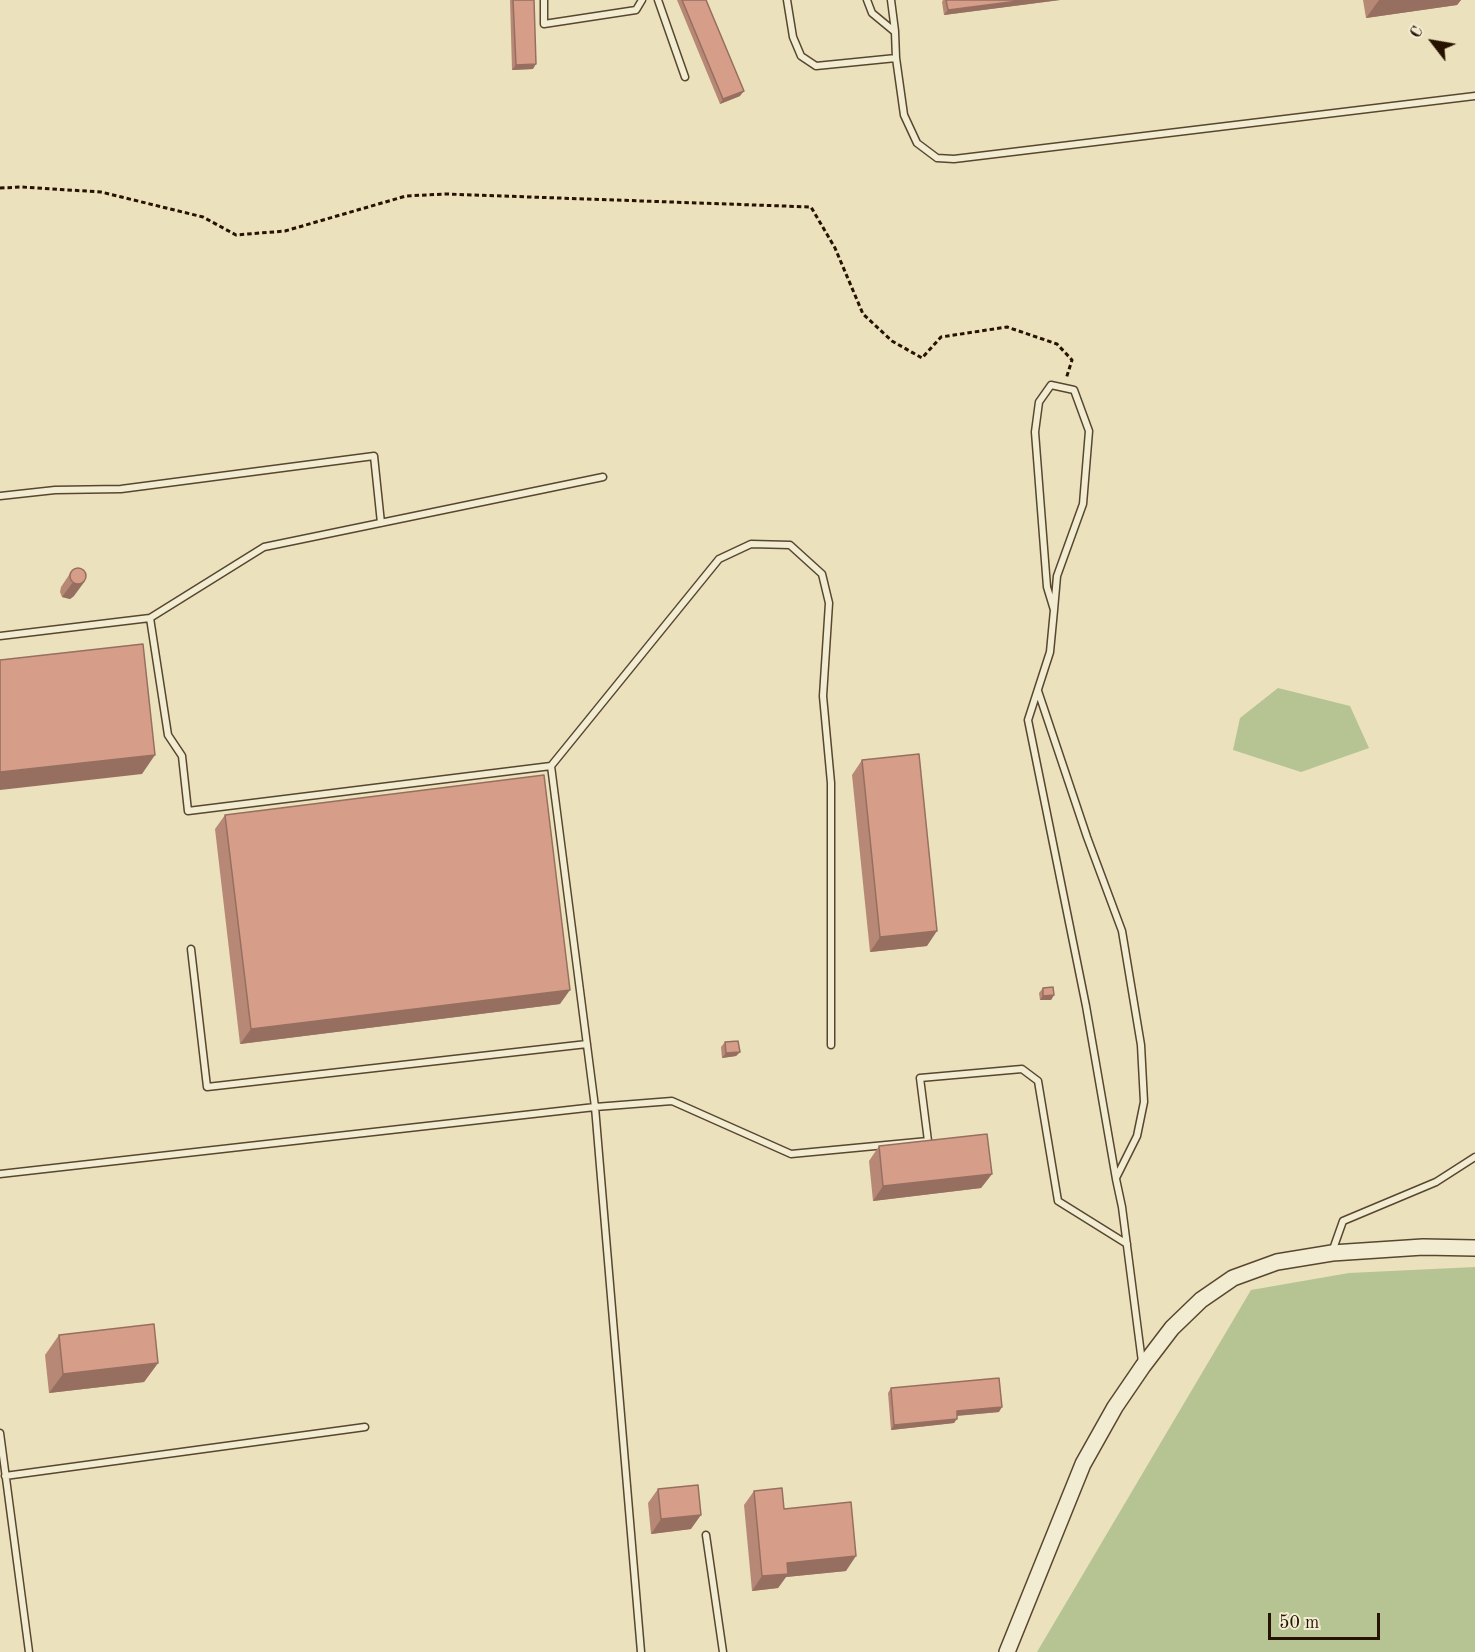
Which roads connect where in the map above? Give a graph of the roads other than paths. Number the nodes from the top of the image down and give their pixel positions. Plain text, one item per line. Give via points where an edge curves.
1 (544, 0) edge
2 (642, 0) edge
3 (658, 0) edge
4 (787, 0) edge
5 (867, 0) edge
6 (891, 0) edge
7 (895, 32) junction
8 (896, 58) junction
9 (685, 77) dead end
10 (1475, 96) edge
11 (603, 477) dead end
12 (0, 495) edge
13 (381, 523) junction
14 (1054, 610) junction
15 (150, 618) junction
16 (0, 636) edge
17 (1038, 690) junction
18 (551, 766) junction
19 (191, 949) dead end
20 (586, 1044) junction
21 (831, 1045) dead end
22 (595, 1107) junction
23 (1475, 1157) edge
24 (0, 1174) edge
25 (1116, 1179) junction
26 (1127, 1244) junction
27 (1475, 1248) edge
28 (1332, 1253) junction
29 (1143, 1366) junction
30 (365, 1427) dead end
31 (0, 1433) edge
32 (5, 1478) junction
33 (0, 1486) edge
34 (706, 1535) dead end
35 (29, 1652) edge
36 (641, 1652) edge
37 (723, 1652) edge
38 (1007, 1652) edge

1 - 2 lane via 544,24 636,10
3 - 9 lane
4 - 8 lane via 801,57 816,66
5 - 7 lane via 872,12
6 - 7 lane
7 - 8 lane
8 - 10 lane via 904,115 917,143 937,158
11 - 13 lane
12 - 13 lane via 121,489 374,456
13 - 15 lane via 264,547
14 - 14 lane via 1057,576 1083,504 1089,431 1074,390 1051,385 1039,402 1035,432 1047,587
14 - 17 lane via 1050,652
15 - 16 lane
15 - 18 lane via 168,735 182,756 188,811
17 - 25 lane via 1028,720 1086,1006
17 - 25 lane via 1086,837 1122,931 1141,1045 1144,1102 1137,1136
18 - 20 lane
18 - 21 lane via 719,559 751,544 790,545 822,574 829,603 823,696 831,783
19 - 20 lane via 207,1087
20 - 22 lane
22 - 24 lane
22 - 26 lane via 672,1101 791,1154 928,1141 920,1078 1022,1069 1038,1081 1058,1201
22 - 36 lane
23 - 28 lane via 1436,1182 1343,1221
25 - 26 lane
26 - 29 lane
27 - 28 street
28 - 29 street via 1277,1262 1233,1278 1201,1300 1172,1328
29 - 38 street via 1083,1464
30 - 32 lane
31 - 32 lane
32 - 33 lane
32 - 35 lane
34 - 37 lane

